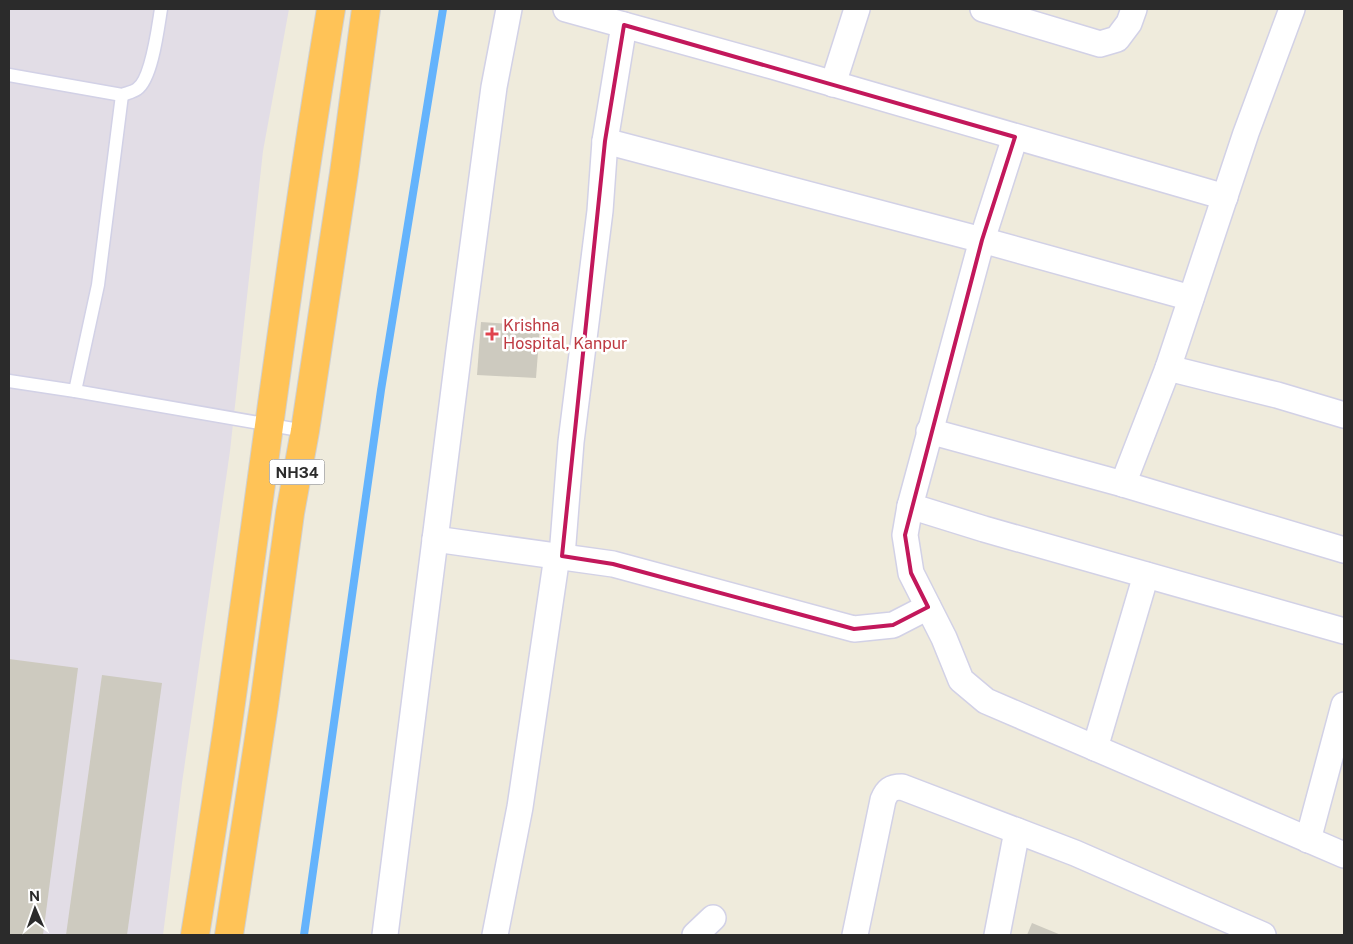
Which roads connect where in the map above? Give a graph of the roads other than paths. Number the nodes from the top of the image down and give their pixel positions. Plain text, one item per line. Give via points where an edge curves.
1 (161, 9) edge
2 (331, 9) edge
3 (366, 9) edge
4 (509, 9) edge
5 (566, 9) edge
6 (856, 9) edge
7 (983, 9) edge
8 (1134, 9) edge
9 (1292, 9) edge
10 (624, 25) junction
11 (9, 75) edge
12 (833, 84) junction
13 (122, 95) junction
14 (1015, 136) junction
15 (605, 141) junction
16 (1225, 197) junction
17 (982, 240) junction
18 (1191, 298) junction
19 (1168, 368) junction
20 (9, 380) edge
21 (75, 391) junction
22 (1343, 411) edge
23 (269, 425) junction
24 (305, 431) junction
25 (929, 432) junction
26 (1123, 484) junction
27 (910, 506) junction
28 (435, 539) junction
29 (1344, 550) edge
30 (560, 556) junction
31 (1146, 575) junction
32 (928, 607) junction
33 (1344, 631) edge
34 (1344, 705) edge
35 (1095, 748) junction
36 (1017, 831) junction
37 (1308, 840) junction
38 (1344, 855) edge
39 (195, 935) edge
40 (229, 935) edge
41 (385, 935) edge
42 (495, 935) edge
43 (855, 935) edge
44 (997, 935) edge
45 (1263, 935) edge

1 - 13 lane via 147,76 138,88
2 - 23 highway, NH34
3 - 24 highway, NH34
4 - 28 street via 494,87
5 - 10 street
6 - 12 street
7 - 8 street via 1100,44 1117,39 1130,23
9 - 16 street
10 - 12 street
10 - 15 street
11 - 13 lane
12 - 14 street
13 - 21 lane via 98,285
14 - 16 street
14 - 17 street
15 - 17 street
15 - 30 street via 600,211
16 - 18 street
17 - 18 street
17 - 25 street
18 - 19 street
19 - 22 street
19 - 26 street
20 - 21 lane
21 - 23 lane
23 - 24 lane
23 - 39 highway, NH34 via 227,732
24 - 40 highway, NH34 via 290,513
25 - 26 street
25 - 27 street
26 - 29 street
27 - 31 street
27 - 32 street via 905,535 911,573
28 - 30 street
28 - 41 street
30 - 32 street via 613,564 854,629 893,625
30 - 42 street via 520,807
31 - 33 street
31 - 35 street
32 - 35 street via 962,680 986,701
34 - 37 street
35 - 37 street
36 - 43 street via 902,786 886,792
36 - 44 street
36 - 45 street
37 - 38 street

